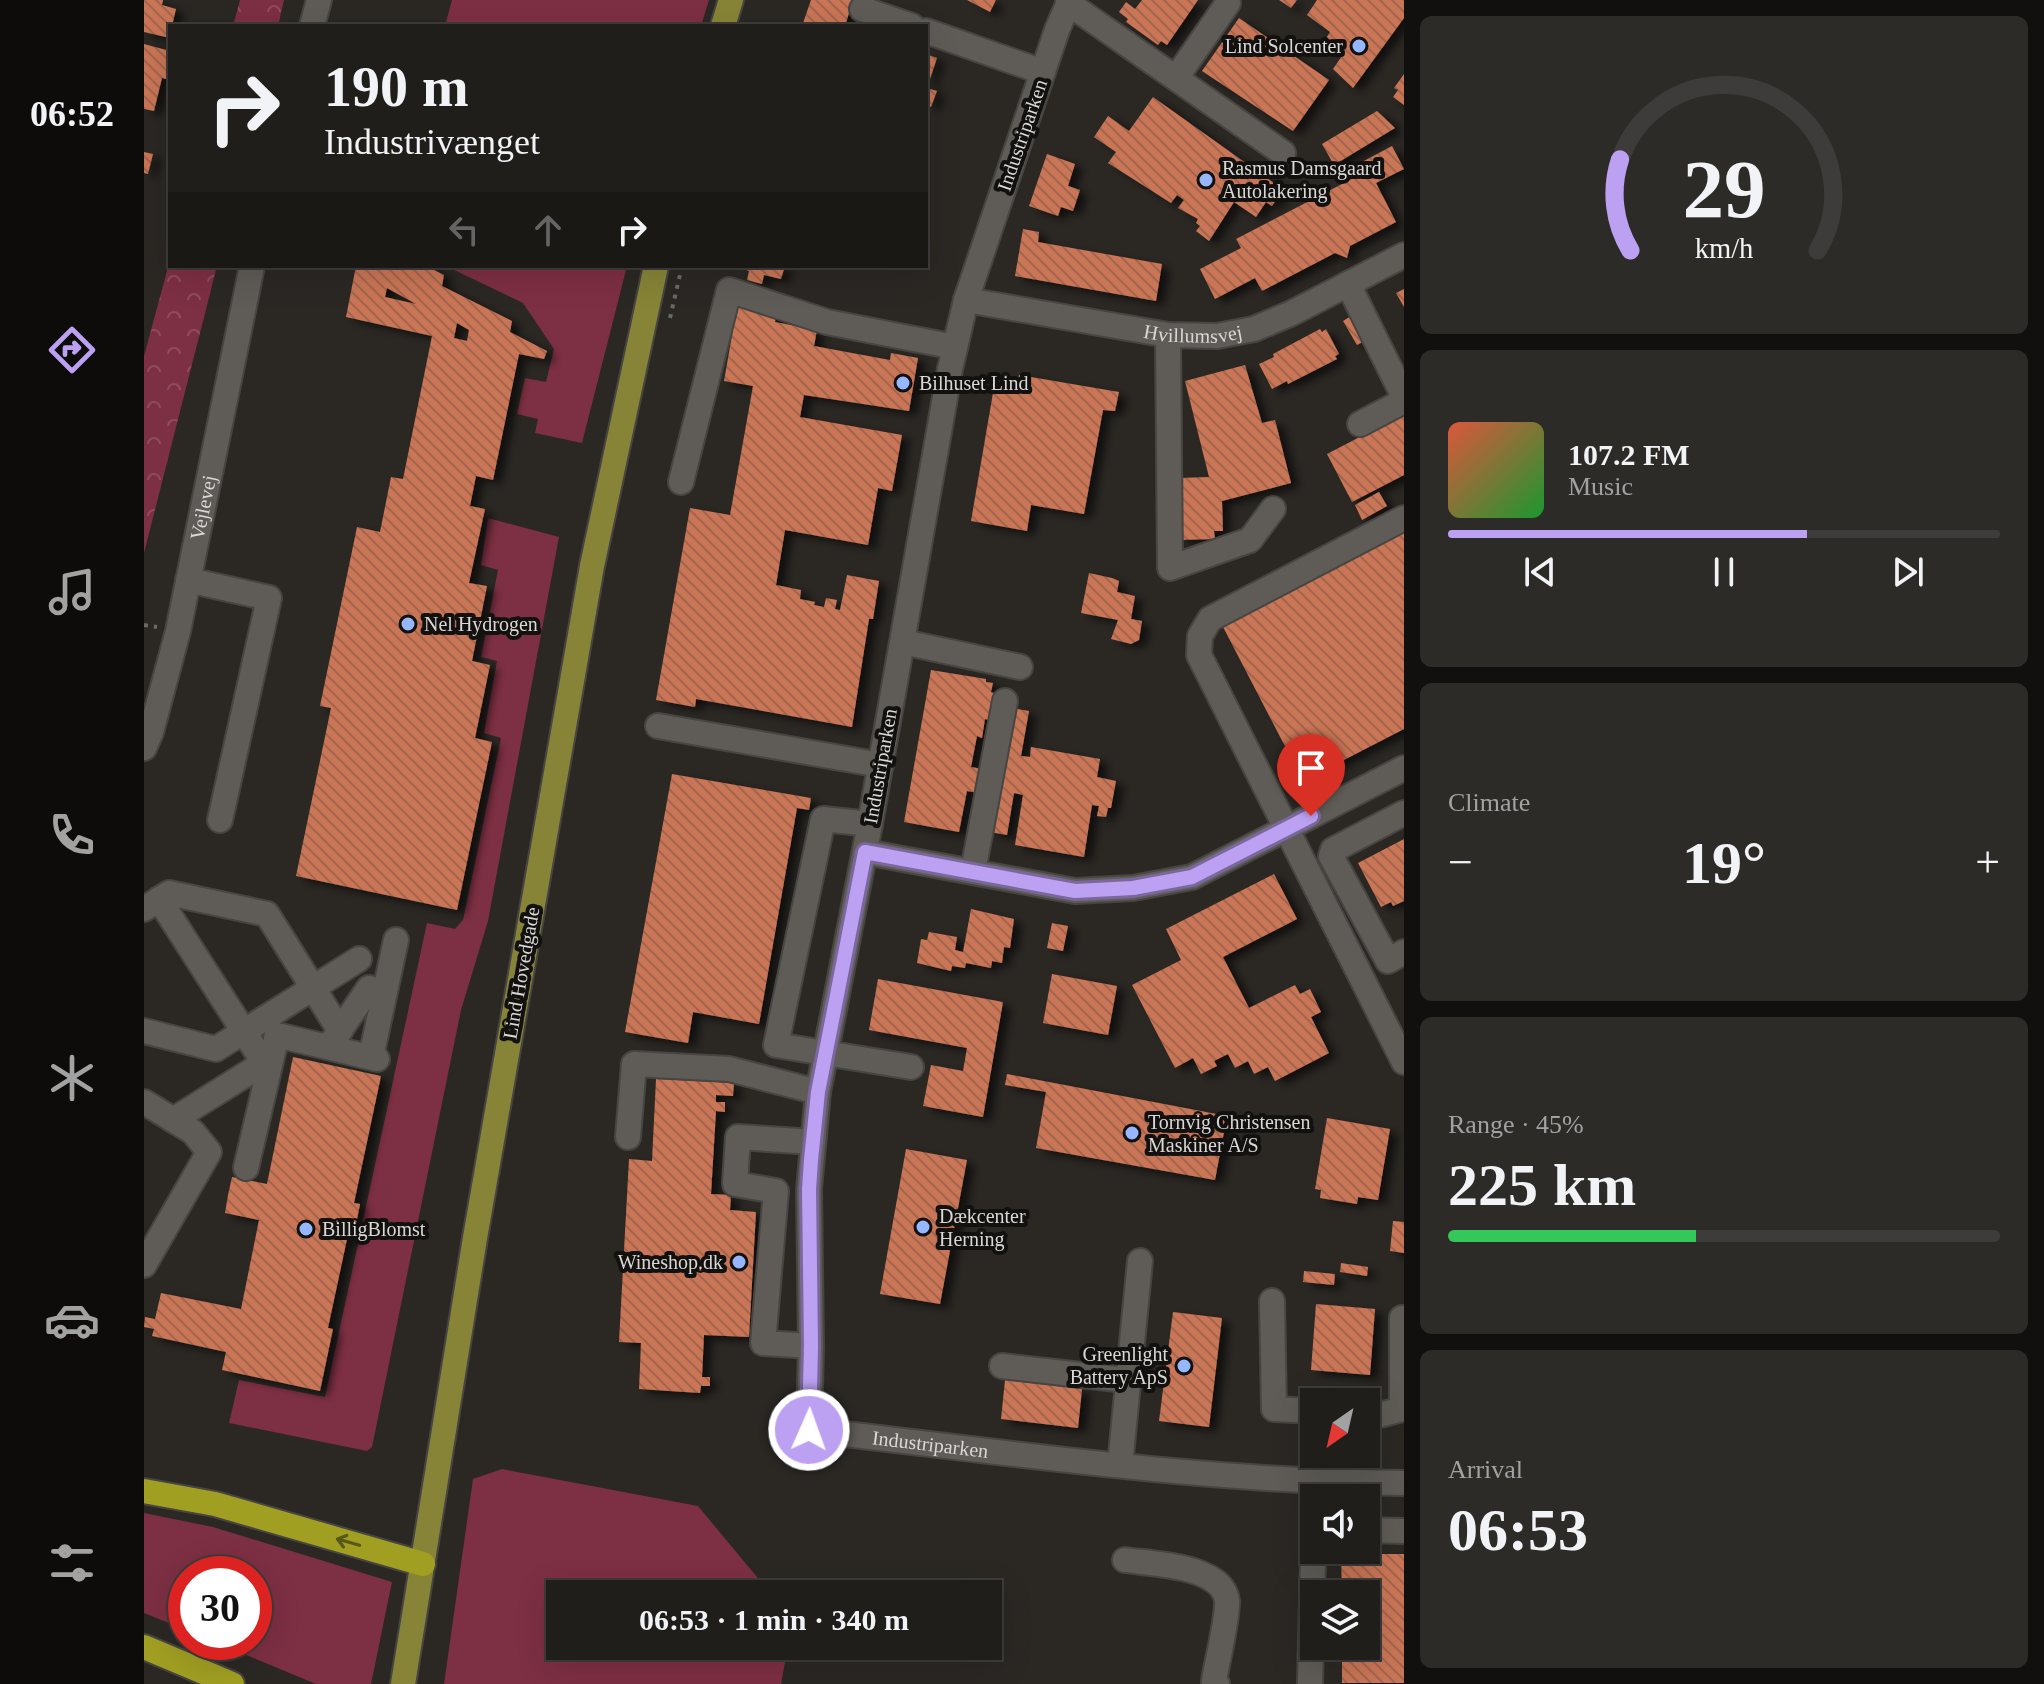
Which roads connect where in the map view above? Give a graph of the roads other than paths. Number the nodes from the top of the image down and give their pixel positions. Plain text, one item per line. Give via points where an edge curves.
1 (319, 0) edge
2 (731, 0) edge
3 (1069, 2) edge
4 (1228, 3) dead end
5 (862, 9) dead end
6 (313, 24) edge
7 (724, 24) edge
8 (906, 24) edge
9 (928, 32) edge
10 (1043, 72) junction
11 (1176, 78) junction
12 (1283, 153) dead end
13 (1404, 255) edge
14 (252, 268) edge
15 (656, 268) edge
16 (1348, 284) junction
17 (966, 300) junction
18 (1168, 335) junction
19 (955, 347) junction
20 (1404, 399) edge
21 (1360, 424) dead end
22 (681, 482) dead end
23 (1273, 509) dead end
24 (1404, 518) edge
25 (188, 580) junction
26 (903, 642) junction
27 (1020, 667) dead end
28 (1005, 701) dead end
29 (658, 726) dead end
30 (144, 748) edge
31 (881, 765) junction
32 (1404, 768) edge
33 (1404, 813) edge
34 (220, 820) dead end
35 (870, 824) junction
36 (1288, 828) junction
37 (865, 852) junction
38 (973, 871) junction
39 (1355, 899) junction
40 (152, 904) edge
41 (1330, 912) junction
42 (396, 940) dead end
43 (1404, 952) edge
44 (359, 959) dead end
45 (313, 988) junction
46 (369, 988) dead end
47 (144, 1031) edge
48 (244, 1032) junction
49 (334, 1039) junction
50 (1401, 1048) edge
51 (825, 1055) junction
52 (267, 1064) junction
53 (911, 1067) dead end
54 (818, 1092) junction
55 (144, 1102) edge
56 (173, 1120) junction
57 (628, 1137) dead end
58 (813, 1142) junction
59 (246, 1168) dead end
60 (1140, 1261) dead end
61 (144, 1265) edge
62 (1272, 1301) dead end
63 (1404, 1318) edge
64 (811, 1346) junction
65 (1002, 1366) dead end
66 (1126, 1380) junction
67 (1300, 1410) edge
68 (1380, 1415) edge
69 (1120, 1465) junction
70 (1404, 1483) edge
71 (1380, 1485) edge
72 (1300, 1488) edge
73 (144, 1491) edge
74 (1380, 1530) edge
75 (1404, 1531) edge
76 (1125, 1560) dead end
77 (423, 1564) junction
78 (1313, 1564) edge
79 (144, 1647) edge
80 (232, 1684) edge
81 (403, 1684) edge
82 (1217, 1684) edge
83 (1310, 1684) edge

1 - 6 street
2 - 7 main road
3 - 10 street, Industriparken
3 - 11 street
4 - 11 street
5 - 8 street
9 - 10 street
10 - 17 street, Industriparken
11 - 12 street
13 - 16 street, Hvillumsvej
14 - 25 street, Vejlevej
15 - 77 main road, Lind Hovedgade via 592,566
16 - 18 street, Hvillumsvej via 1254,329 1217,336
16 - 20 street
17 - 18 street, Hvillumsvej
17 - 19 street, Industriparken
18 - 23 street via 1170,568 1250,540
19 - 22 street via 827,322 729,290
19 - 26 street, Industriparken
20 - 21 street
24 - 36 street via 1210,619 1200,636 1199,655
25 - 30 street, Vejlevej
25 - 34 street via 269,598
26 - 27 street
26 - 31 street, Industriparken
28 - 38 street
29 - 31 street
31 - 35 street, Industriparken
32 - 36 street
33 - 39 street via 1333,850 1331,856
35 - 37 street, Industriparken
35 - 51 street via 823,819 776,1045
36 - 38 street via 1192,877 1133,888 1075,891
36 - 41 street
37 - 38 street
37 - 51 street, Industriparken
39 - 41 street
39 - 43 street via 1388,961
40 - 45 street via 169,893 267,914
40 - 48 street
41 - 50 street
42 - 49 street via 374,1058
44 - 45 street
45 - 48 street
45 - 49 street
46 - 49 street
47 - 48 street via 216,1049
48 - 52 street
49 - 52 street via 277,1035
51 - 53 street
51 - 54 street, Industriparken
52 - 56 street
52 - 59 street
54 - 57 street via 729,1069 634,1064
54 - 58 street, Industriparken
55 - 56 street
56 - 61 street via 193,1132 209,1152
58 - 64 street, Industriparken
58 - 64 street via 738,1137 735,1184 776,1191 763,1343
60 - 66 street
62 - 67 street via 1274,1409
63 - 68 street via 1402,1409
64 - 69 street, Industriparken via 809,1430
65 - 66 street
66 - 69 street
69 - 72 street, Industriparken
70 - 71 street, Industriparken
77 -> 73 highway via 215,1504
74 - 75 street
76 - 82 street via 1195,1570 1217,1582 1227,1599
77 - 81 main road, Lind Hovedgade
78 - 83 street
79 - 80 highway

